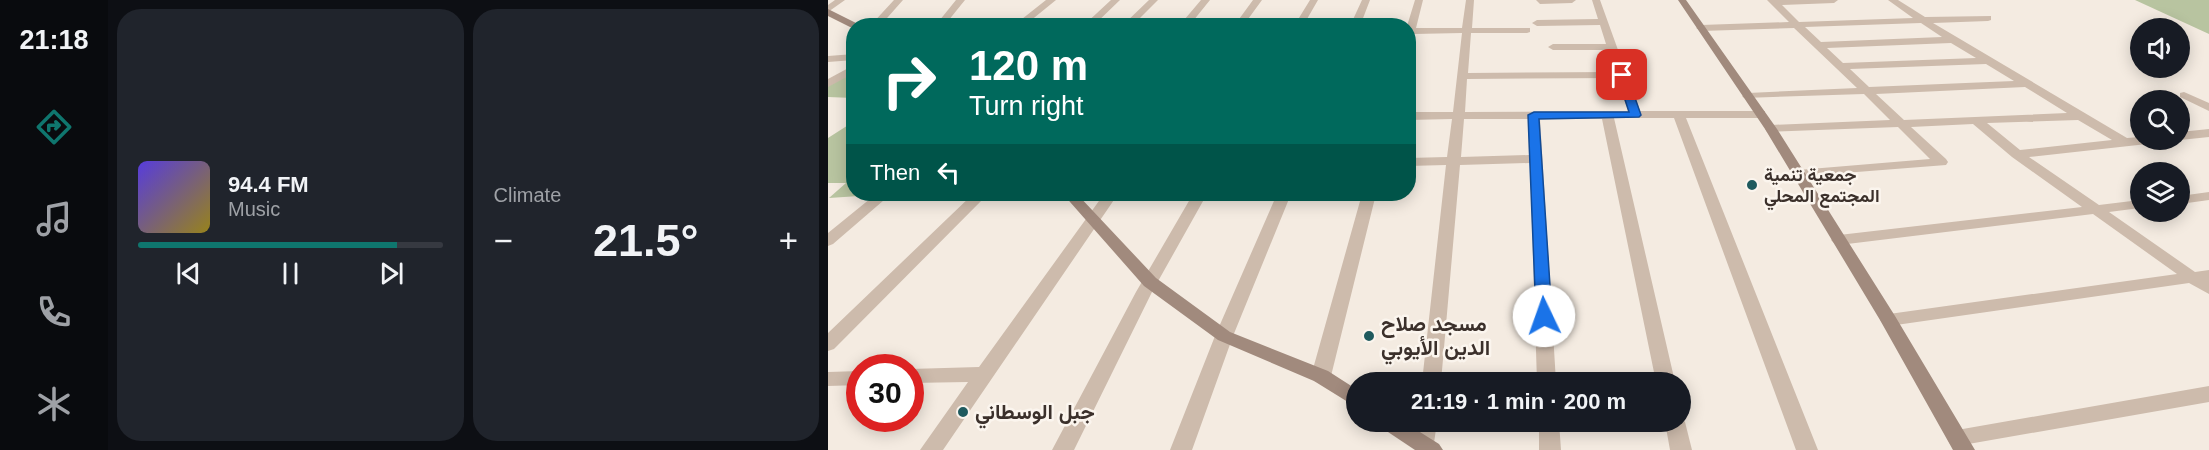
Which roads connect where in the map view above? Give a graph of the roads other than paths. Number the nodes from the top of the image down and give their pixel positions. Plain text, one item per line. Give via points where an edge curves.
1 (841, 0) edge
2 (899, 0) edge
3 (961, 0) edge
4 (1052, 0) edge
5 (1116, 0) edge
6 (1154, 0) edge
7 (1206, 0) edge
8 (1258, 0) edge
9 (1314, 0) edge
10 (1366, 0) edge
11 (1419, 0) edge
12 (1470, 0) edge
13 (1572, 0) edge
14 (1596, 0) edge
15 (1682, 0) edge
16 (1834, 0) edge
17 (1892, 0) edge
18 (1540, 1) edge
19 (1773, 2) edge
20 (828, 10) edge
21 (882, 18) edge
22 (946, 18) edge
23 (1028, 18) edge
24 (1096, 18) edge
25 (1135, 18) edge
26 (1190, 18) edge
27 (1244, 18) edge
28 (1303, 18) edge
29 (1358, 18) edge
30 (1414, 18) edge
31 (1989, 18) dead end
32 (1922, 20) junction
33 (846, 21) edge
34 (1604, 22) junction
35 (1538, 23) dead end
36 (1796, 24) junction
37 (1701, 28) junction
38 (1527, 30) dead end
39 (1467, 31) junction
40 (1416, 34) edge
41 (1953, 40) junction
42 (1818, 45) junction
43 (1612, 47) junction
44 (1553, 48) dead end
45 (846, 58) edge
46 (828, 59) edge
47 (1989, 61) junction
48 (1841, 66) junction
49 (846, 73) edge
50 (1622, 75) junction
51 (1463, 76) junction
52 (828, 84) edge
53 (2027, 84) junction
54 (1866, 90) junction
55 (1748, 96) junction
56 (2190, 98) edge
57 (2209, 107) edge
58 (1678, 114) junction
59 (1761, 114) junction
60 (1534, 115) junction
61 (1607, 115) junction
62 (1635, 115) junction
63 (1416, 116) edge
64 (1459, 116) junction
65 (2078, 116) junction
66 (1975, 120) junction
67 (1900, 122) junction
68 (1771, 129) junction
69 (2209, 134) edge
70 (2190, 135) edge
71 (2130, 141) edge
72 (2124, 142) junction
73 (2017, 154) junction
74 (1537, 159) junction
75 (1454, 161) junction
76 (1416, 162) edge
77 (1798, 174) junction
78 (2209, 196) edge
79 (2190, 199) edge
80 (876, 201) edge
81 (974, 201) edge
82 (1077, 201) edge
83 (1106, 201) edge
84 (1196, 201) edge
85 (1281, 201) edge
86 (1367, 201) edge
87 (2130, 205) edge
88 (2095, 209) junction
89 (1093, 217) junction
90 (1839, 240) junction
91 (828, 241) edge
92 (2209, 274) edge
93 (2191, 277) junction
94 (1150, 282) junction
95 (2209, 289) edge
96 (1889, 320) junction
97 (1224, 336) junction
98 (828, 344) edge
99 (1432, 372) edge
100 (1547, 372) edge
101 (1664, 372) edge
102 (984, 374) junction
103 (924, 376) edge
104 (1321, 376) junction
105 (846, 378) edge
106 (828, 379) edge
107 (1346, 392) edge
108 (2209, 394) edge
109 (1404, 432) edge
110 (1428, 432) edge
111 (1549, 432) edge
112 (1677, 432) edge
113 (1961, 444) edge
114 (1429, 448) edge
115 (931, 450) edge
116 (1063, 450) edge
117 (1181, 450) edge
118 (1550, 450) edge
119 (1681, 450) edge
120 (1806, 450) edge

1 - 20 street
2 - 21 street
3 - 22 street
4 - 23 street
5 - 24 street
6 - 25 street
7 - 26 street
8 - 27 street
9 - 28 street
10 - 29 street
11 - 30 street
12 - 39 street
13 - 18 street
14 - 34 street
15 - 37 street
16 - 19 street
17 - 32 street
19 - 36 street
20 - 33 street
31 - 32 street
32 - 36 street
32 - 41 street
34 - 35 street
34 - 43 street
36 - 37 street
36 - 42 street
37 - 55 street
38 - 39 street
39 - 40 street
39 - 51 street
41 - 42 street
41 - 47 street
42 - 48 street
43 - 44 street
43 - 50 street
45 - 46 street
47 - 48 street
47 - 53 street
48 - 54 street
49 - 52 street
50 - 51 street
50 - 62 street
51 - 64 street
53 - 54 street
53 - 65 street
54 - 55 street
54 - 67 street
55 - 59 street
56 - 57 street
58 - 59 street
58 - 62 street
58 - 120 street
59 - 68 street
60 - 61 street
60 - 64 street
60 - 74 street
61 - 62 street
61 - 101 street
63 - 64 street
64 - 75 street
65 - 66 street
65 - 72 street
66 - 67 street
66 - 73 street
67 - 68 street
67 - 77 street via 1941,162
68 - 77 street
69 - 70 street
71 - 72 street
72 - 73 street
73 - 88 street
74 - 75 street
74 - 100 street
75 - 76 street
75 - 99 street
77 - 90 street
78 - 79 street
80 - 91 street
81 - 98 street
82 - 89 street
83 - 89 street
84 - 94 street
85 - 97 street
86 - 104 street
87 - 88 street
88 - 90 street
88 - 93 street
89 - 94 street
89 - 102 street
90 - 96 street
92 - 93 street
93 - 95 street
93 - 96 street
94 - 97 street
94 - 116 street
96 - 113 street
97 - 104 street
97 - 117 street
102 - 103 street
102 - 115 street
104 - 107 street
105 - 106 street
108 - 113 street
109 - 114 street
110 - 114 street
111 - 118 street
112 - 119 street

